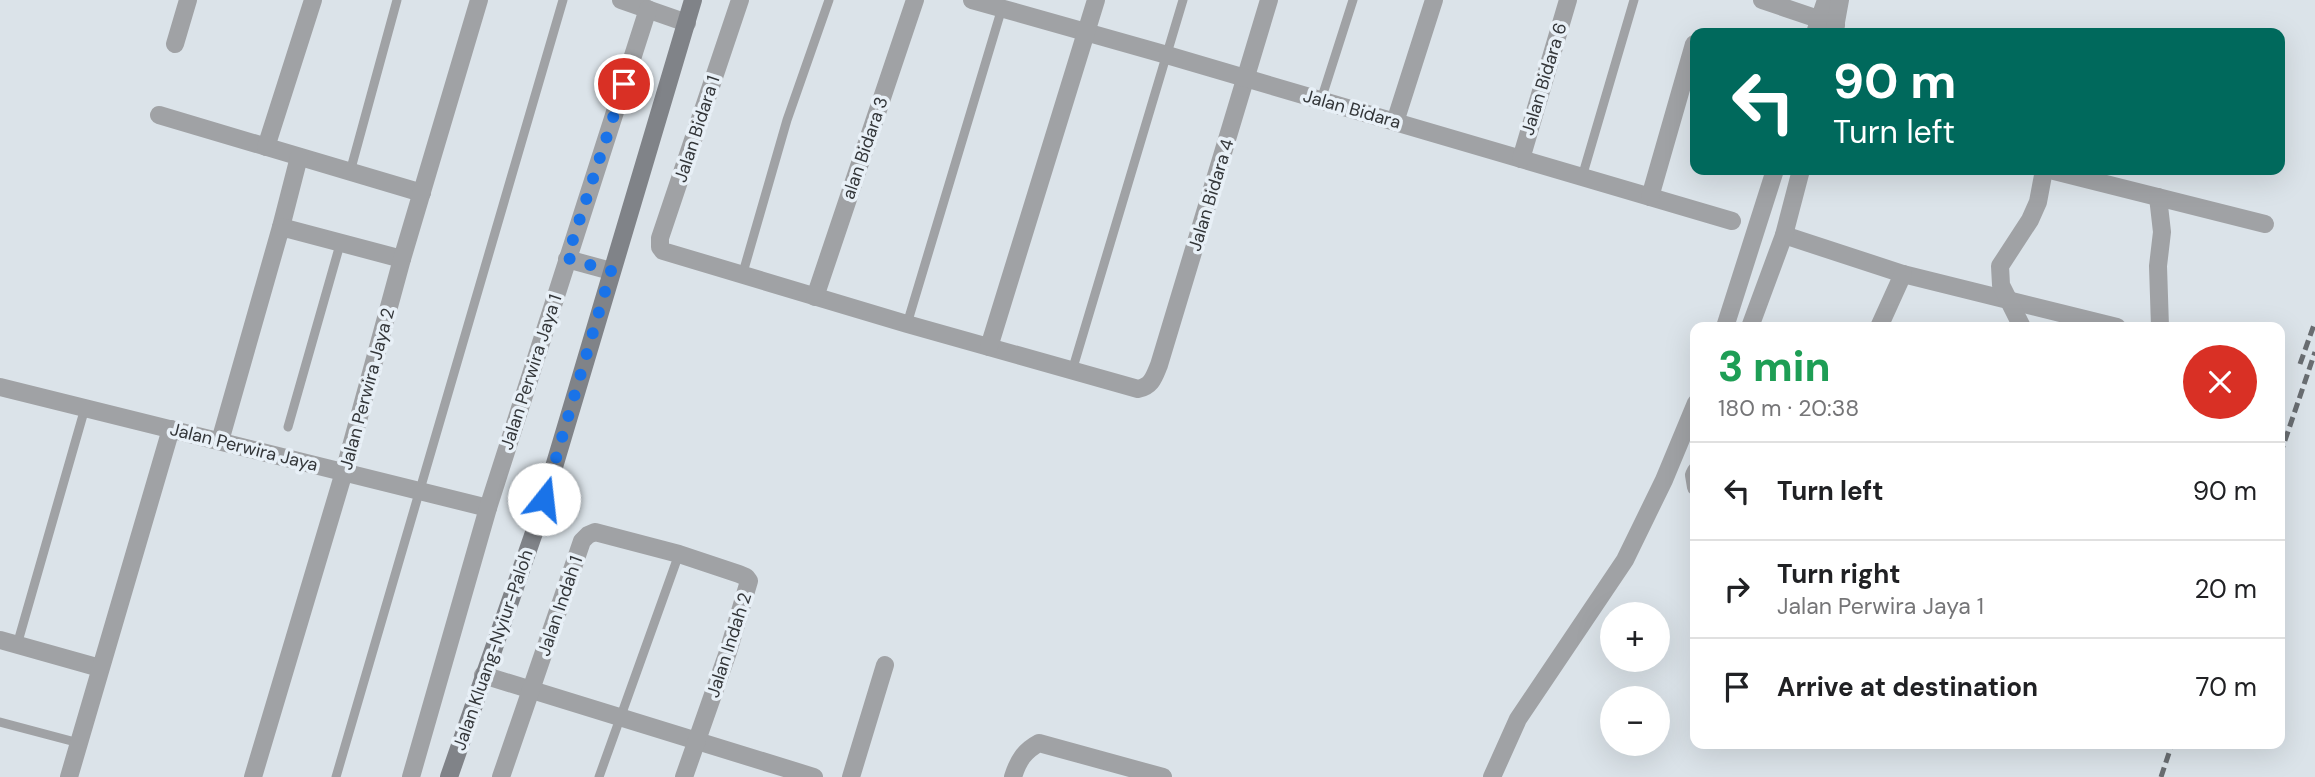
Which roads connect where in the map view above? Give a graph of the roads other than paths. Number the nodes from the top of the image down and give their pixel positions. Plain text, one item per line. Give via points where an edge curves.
1 (188, 0) edge
2 (313, 0) edge
3 (397, 0) edge
4 (478, 0) edge
5 (564, 0) edge
6 (621, 0) edge
7 (693, 0) edge
8 (740, 0) edge
9 (830, 0) edge
10 (915, 0) edge
11 (972, 0) edge
12 (1096, 0) edge
13 (1183, 0) edge
14 (1269, 0) edge
15 (1353, 0) edge
16 (1434, 0) edge
17 (1568, 0) edge
18 (1634, 0) edge
19 (1762, 0) edge
20 (1826, 0) edge
21 (1840, 0) edge
22 (1002, 8) junction
23 (648, 9) junction
24 (687, 23) junction
25 (1826, 28) edge
26 (1086, 32) junction
27 (175, 44) dead end
28 (1167, 55) junction
29 (1690, 58) edge
30 (1246, 78) junction
31 (1321, 100) junction
32 (159, 115) dead end
33 (1395, 122) junction
34 (266, 147) junction
35 (299, 157) junction
36 (1521, 159) junction
37 (350, 172) junction
38 (1773, 175) edge
39 (1800, 175) edge
40 (2043, 175) edge
41 (2070, 175) edge
42 (1582, 177) junction
43 (422, 193) junction
44 (1650, 197) junction
45 (2158, 197) junction
46 (1732, 221) dead end
47 (2264, 225) dead end
48 (281, 227) junction
49 (1784, 235) junction
50 (341, 241) junction
51 (567, 258) junction
52 (402, 259) junction
53 (611, 271) junction
54 (1903, 274) junction
55 (742, 276) junction
56 (815, 297) junction
57 (2009, 300) junction
58 (1727, 322) edge
59 (1752, 322) edge
60 (1881, 322) edge
61 (2020, 322) edge
62 (2097, 322) edge
63 (2160, 322) edge
64 (907, 324) junction
65 (989, 347) junction
66 (1072, 371) junction
67 (0, 387) edge
68 (85, 408) junction
69 (1690, 417) edge
70 (288, 427) dead end
71 (171, 429) junction
72 (220, 441) junction
73 (344, 472) junction
74 (420, 491) junction
75 (488, 508) junction
76 (680, 554) junction
77 (8, 642) edge
78 (885, 665) dead end
79 (100, 668) junction
80 (483, 675) junction
81 (532, 690) junction
82 (621, 718) junction
83 (0, 722) edge
84 (697, 741) junction
85 (79, 743) junction
86 (773, 771) edge
87 (69, 777) edge
88 (253, 777) edge
89 (336, 777) edge
90 (411, 777) edge
91 (449, 777) edge
92 (501, 777) edge
93 (598, 777) edge
94 (684, 777) edge
95 (814, 777) edge
96 (851, 777) edge
97 (1013, 777) edge
98 (1163, 777) edge
99 (1492, 777) edge

1 - 27 street
2 - 34 street
3 - 37 lane
4 - 43 street, Jalan Perwira Jaya 2
5 - 74 lane
6 - 23 street
7 - 24 street, Jalan Kluang-Nyiur-Paloh
8 - 55 street, Jalan Bidara 1 via 660,247 668,254
9 - 55 lane via 787,120
10 - 56 street, alan Bidara 3
11 - 22 street, Jalan Bidara
12 - 26 street
13 - 28 lane
14 - 30 street, Jalan Bidara 4
15 - 31 lane
16 - 33 street
17 - 36 street, Jalan Bidara 6
18 - 42 lane
19 - 25 street
20 - 25 street
21 - 25 street
22 - 26 street, Jalan Bidara
22 - 64 lane
23 - 24 street
23 - 51 street, Jalan Perwira Jaya 1
24 - 53 street, Jalan Kluang-Nyiur-Paloh
26 - 28 street, Jalan Bidara
26 - 65 street
28 - 30 street, Jalan Bidara
28 - 66 lane
29 - 44 street
30 - 31 street, Jalan Bidara
30 - 66 street, Jalan Bidara 4 via 1153,380 1138,389
31 - 33 street, Jalan Bidara
32 - 34 street
33 - 36 street, Jalan Bidara
34 - 35 street
35 - 37 street
35 - 48 street
36 - 42 street, Jalan Bidara
37 - 43 street
38 - 58 street
39 - 49 street
40 - 57 street via 2030,220 2000,266 2001,285
41 - 45 street
42 - 44 street, Jalan Bidara
43 - 52 street, Jalan Perwira Jaya 2
44 - 46 street, Jalan Bidara
45 - 47 street
45 - 63 street
48 - 50 street
48 - 72 street
49 - 54 street
49 - 59 street
50 - 52 street
50 - 70 lane
51 - 53 street
51 - 75 street, Jalan Perwira Jaya 1
52 - 73 street, Jalan Perwira Jaya 2
53 - 80 street, Jalan Kluang-Nyiur-Paloh via 537,524
54 - 57 street
54 - 60 street
55 - 56 street
56 - 64 street
57 - 61 street
57 - 62 street
64 - 65 street
65 - 66 street
67 - 68 street, Jalan Perwira Jaya
68 - 71 street, Jalan Perwira Jaya
68 - 77 lane
69 - 99 street via 1625,560 1518,719
71 - 72 street, Jalan Perwira Jaya
71 - 79 street
72 - 73 street, Jalan Perwira Jaya
73 - 74 street, Jalan Perwira Jaya
73 - 88 street, Jalan Perwira Jaya 2
74 - 75 street, Jalan Perwira Jaya
74 - 89 lane
75 - 90 street, Jalan Perwira Jaya 1
76 - 81 street, Jalan Indah 1 via 603,533 588,535 582,541
76 - 82 lane
76 - 84 street, Jalan Indah 2 via 749,581
77 - 79 street
78 - 96 street
79 - 85 street
80 - 81 street
80 - 91 street, Jalan Kluang-Nyiur-Paloh
81 - 82 street
81 - 92 street
82 - 84 street
82 - 93 lane
83 - 85 lane
84 - 86 street
84 - 94 street
85 - 87 street
86 - 95 street
97 - 98 street via 1018,761 1039,743

